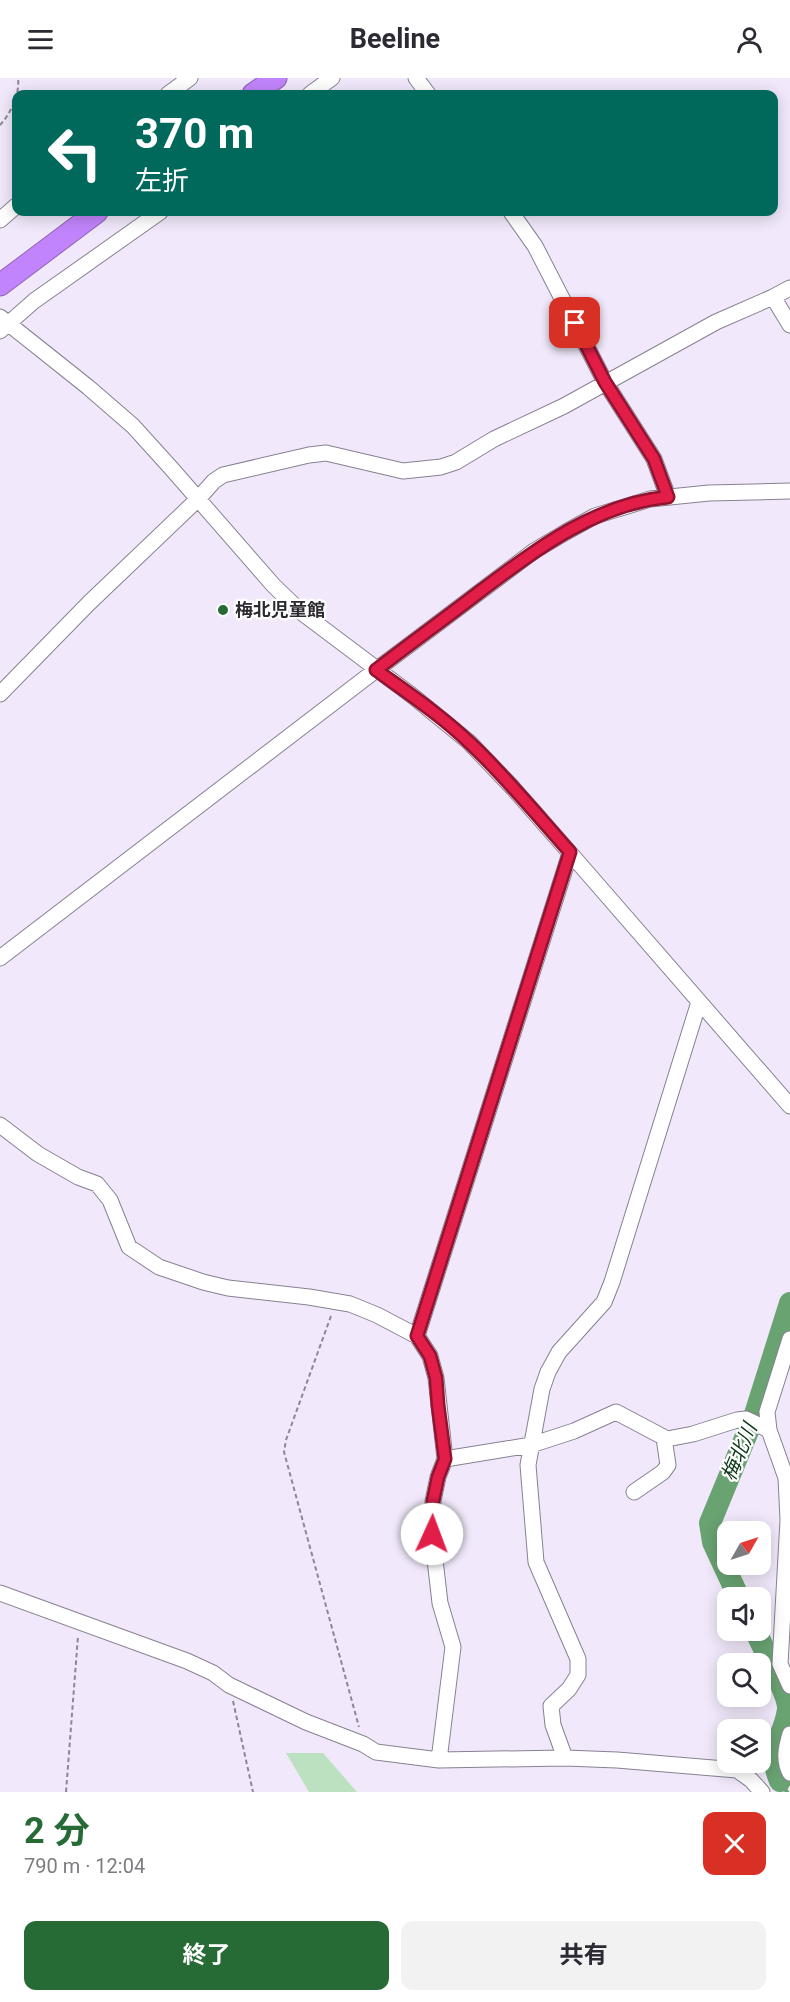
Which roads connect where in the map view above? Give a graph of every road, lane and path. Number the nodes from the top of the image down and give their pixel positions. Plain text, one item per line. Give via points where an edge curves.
1 (190, 78) edge
2 (256, 78) edge
3 (276, 78) edge
4 (332, 78) edge
5 (174, 90) edge
6 (240, 90) edge
7 (260, 90) edge
8 (316, 90) edge
9 (12, 106) edge
10 (0, 125) edge
11 (12, 210) edge
12 (73, 216) edge
13 (92, 216) edge
14 (153, 216) edge
15 (514, 216) edge
16 (0, 220) edge
17 (0, 271) edge
18 (0, 285) edge
19 (790, 288) edge
20 (773, 297) junction
21 (3, 324) edge
22 (790, 325) edge
23 (605, 382) junction
24 (790, 491) edge
25 (668, 497) junction
26 (198, 499) junction
27 (376, 670) junction
28 (0, 694) edge
29 (570, 852) junction
30 (0, 958) edge
31 (699, 1002) junction
32 (790, 1106) edge
33 (0, 1125) edge
34 (336, 1302) junction
35 (417, 1336) junction
36 (790, 1339) edge
37 (765, 1428) junction
38 (664, 1438) junction
39 (531, 1445) junction
40 (445, 1459) junction
41 (634, 1492) dead end
42 (0, 1593) edge
43 (81, 1622) junction
44 (229, 1685) junction
45 (790, 1686) edge
46 (790, 1734) edge
47 (363, 1744) junction
48 (565, 1758) junction
49 (439, 1760) junction
50 (790, 1773) edge
51 (66, 1792) edge
52 (253, 1792) edge
53 (762, 1792) edge

1 - 5 street
2 - 6 highway
3 - 7 highway
4 - 8 street
9 - 10 path
11 - 16 street
12 - 17 highway
13 - 18 highway
14 - 21 street
15 - 23 street via 535,246
19 - 20 street
20 - 22 street
20 - 23 street via 716,322
21 - 26 street via 133,426
23 - 25 street via 654,459
23 - 26 street via 441,467 403,471 326,453 309,455 224,475
24 - 25 street
25 - 27 street via 632,503 566,532 534,551
26 - 27 street via 301,612
26 - 28 street
27 - 29 street via 470,742
27 - 30 street
29 - 31 street
29 - 35 street
31 - 32 street
31 - 39 street via 612,1282 604,1302 559,1352 548,1372
33 - 34 street via 38,1154 97,1184 110,1200 129,1247 159,1267 228,1288
34 - 35 street via 377,1315
34 - 47 path via 284,1452
35 - 40 street via 430,1356 436,1378
36 - 37 street
37 - 38 street via 746,1419
37 - 45 street via 786,1479 788,1520 780,1664
38 - 39 street via 616,1412
38 - 41 street via 668,1465
39 - 40 street
39 - 48 street via 528,1465 536,1562 578,1659 578,1675 551,1706 553,1725
40 - 49 street via 433,1501 432,1534 440,1603 453,1647
42 - 43 street
43 - 44 street via 187,1660
43 - 51 path
44 - 47 street
44 - 52 path
46 - 50 street via 786,1748
47 - 49 street via 376,1752
48 - 49 street
48 - 53 street via 737,1770

